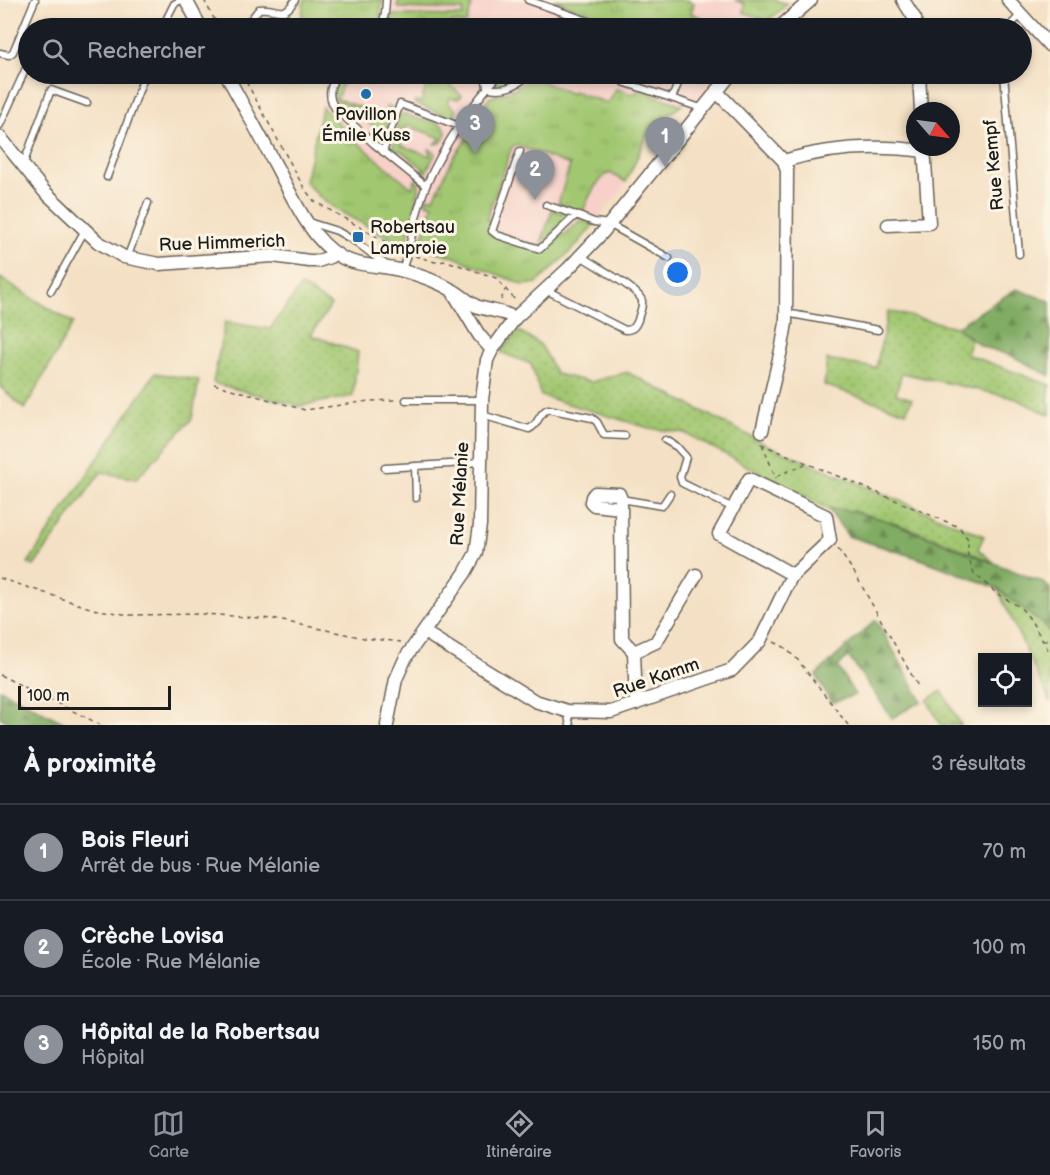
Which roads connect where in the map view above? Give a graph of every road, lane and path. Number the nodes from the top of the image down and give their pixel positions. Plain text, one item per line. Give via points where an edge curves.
1 (35, 0) edge
2 (181, 0) edge
3 (186, 0) edge
4 (204, 0) edge
5 (295, 0) edge
6 (386, 0) edge
7 (528, 0) edge
8 (811, 0) edge
9 (903, 0) edge
10 (1008, 0) edge
11 (1021, 14) junction
12 (27, 18) edge
13 (167, 18) edge
14 (196, 18) edge
15 (214, 18) edge
16 (252, 18) edge
17 (385, 18) edge
18 (579, 18) edge
19 (790, 18) edge
20 (914, 18) edge
21 (1017, 18) edge
22 (1025, 18) edge
23 (1032, 26) edge
24 (18, 40) edge
25 (1050, 46) edge
26 (0, 53) edge
27 (19, 84) edge
28 (141, 84) edge
29 (232, 84) edge
30 (248, 84) edge
31 (332, 84) edge
32 (487, 84) edge
33 (490, 84) edge
34 (516, 84) edge
35 (632, 84) edge
36 (678, 84) edge
37 (722, 84) edge
38 (920, 84) edge
39 (1005, 84) edge
40 (487, 87) junction
41 (716, 91) junction
42 (672, 98) junction
43 (921, 102) edge
44 (87, 103) dead end
45 (702, 108) junction
46 (0, 125) edge
47 (459, 126) junction
48 (0, 137) edge
49 (906, 148) edge
50 (520, 150) dead end
51 (383, 152) junction
52 (924, 156) edge
53 (784, 161) junction
54 (23, 165) junction
55 (107, 177) dead end
56 (426, 186) junction
57 (148, 203) dead end
58 (546, 205) dead end
59 (576, 215) junction
60 (308, 221) junction
61 (609, 224) junction
62 (888, 225) dead end
63 (85, 230) junction
64 (334, 253) junction
65 (408, 254) junction
66 (1019, 254) dead end
67 (581, 256) junction
68 (127, 258) junction
69 (669, 258) dead end
70 (389, 267) junction
71 (402, 270) junction
72 (450, 289) junction
73 (546, 290) junction
74 (51, 291) dead end
75 (786, 313) junction
76 (520, 314) junction
77 (878, 330) dead end
78 (492, 350) junction
79 (214, 384) dead end
80 (406, 400) joint
81 (482, 400) junction
82 (482, 416) junction
83 (625, 436) dead end
84 (762, 437) junction
85 (664, 440) dead end
86 (481, 462) junction
87 (808, 463) junction
88 (415, 466) junction
89 (385, 468) dead end
90 (776, 476) junction
91 (776, 491) junction
92 (670, 494) dead end
93 (416, 498) dead end
94 (621, 503) joint
95 (733, 508) junction
96 (830, 540) junction
97 (696, 575) dead end
98 (793, 575) junction
99 (0, 578) edge
100 (424, 632) junction
101 (762, 636) junction
102 (1050, 638) edge
103 (1042, 641) junction
104 (414, 645) junction
105 (634, 652) junction
106 (1050, 653) edge
107 (0, 675) edge
108 (919, 688) dead end
109 (636, 704) junction
110 (567, 711) junction
111 (101, 725) edge
112 (387, 725) edge
113 (570, 725) edge
114 (848, 725) edge

1 - 12 lane
2 - 13 lane via 174,4
3 - 14 street
4 - 15 path
5 - 16 lane via 288,10 259,9
6 - 17 lane
7 - 18 lane
8 - 19 street
9 - 20 street
10 - 11 street
11 - 21 lane
11 - 22 street
23 - 25 street
24 - 26 lane via 9,55
27 - 46 lane
28 - 55 lane
29 - 60 street
30 - 65 path via 314,201
31 - 51 lane via 330,101 335,108
32 - 40 lane
33 - 40 lane
34 - 40 lane via 505,89
35 - 42 lane
36 - 42 lane
37 - 41 street
38 - 43 street
39 - 66 lane, Rue Kempf
40 - 47 lane
41 - 45 street
41 - 53 street
42 - 45 lane
44 - 54 lane via 51,90
45 - 61 street
47 - 51 lane via 400,105
47 - 56 lane
48 - 54 street, Rue Himmerich
49 - 53 street via 854,149
50 - 59 lane via 492,231 540,249
51 - 56 lane
52 - 62 street via 929,223
53 - 75 street
54 - 63 street, Rue Himmerich
56 - 65 lane
57 - 68 lane
58 - 59 lane
59 - 61 lane
60 - 64 street
60 - 70 lane via 337,231
61 - 67 street
61 - 69 lane
63 - 68 street, Rue Himmerich
63 - 74 lane
64 - 68 street, Rue Himmerich via 318,261 273,256 159,264
64 - 70 street via 352,262
65 - 71 lane
65 - 76 path via 435,262 447,261 496,278
67 - 73 street
67 - 73 lane via 640,296 636,326 625,330
70 - 71 street
71 - 72 street
72 - 76 street via 473,305
72 - 78 street via 478,335
73 - 76 street
75 - 77 lane
75 - 84 street
76 - 78 street
78 - 81 street, Rue Mélanie
79 - 80 path via 305,410
80 - 81 lane
81 - 82 street, Rue Mélanie
82 - 83 lane via 529,429 548,409 592,418 604,435
82 - 86 street, Rue Mélanie
84 - 87 path
84 - 90 path via 764,454
85 - 95 lane via 686,457 682,483
86 - 88 lane
86 - 100 street, Rue Mélanie via 476,553
87 - 90 path
87 - 103 path via 963,530 974,573 996,593 1020,607
88 - 89 lane
88 - 93 lane
90 - 91 path
91 - 95 street via 749,478
91 - 96 street via 826,516
92 - 94 lane via 662,506
94 - 105 street via 622,639
95 - 98 street via 720,534
96 - 98 street, Rue Kamm
96 - 108 path via 854,572
97 - 105 street via 656,642
98 - 101 street, Rue Kamm
99 - 104 path via 111,612 273,619
100 - 104 street, Rue Mélanie
100 - 110 street, Rue Kamm via 535,701
101 - 109 street, Rue Kamm via 732,670
101 - 114 path via 797,659
102 - 103 path
103 - 106 path
104 - 112 street, Rue Mélanie via 396,679
105 - 109 street
107 - 111 path
109 - 110 street, Rue Kamm via 611,712
110 - 113 lane

